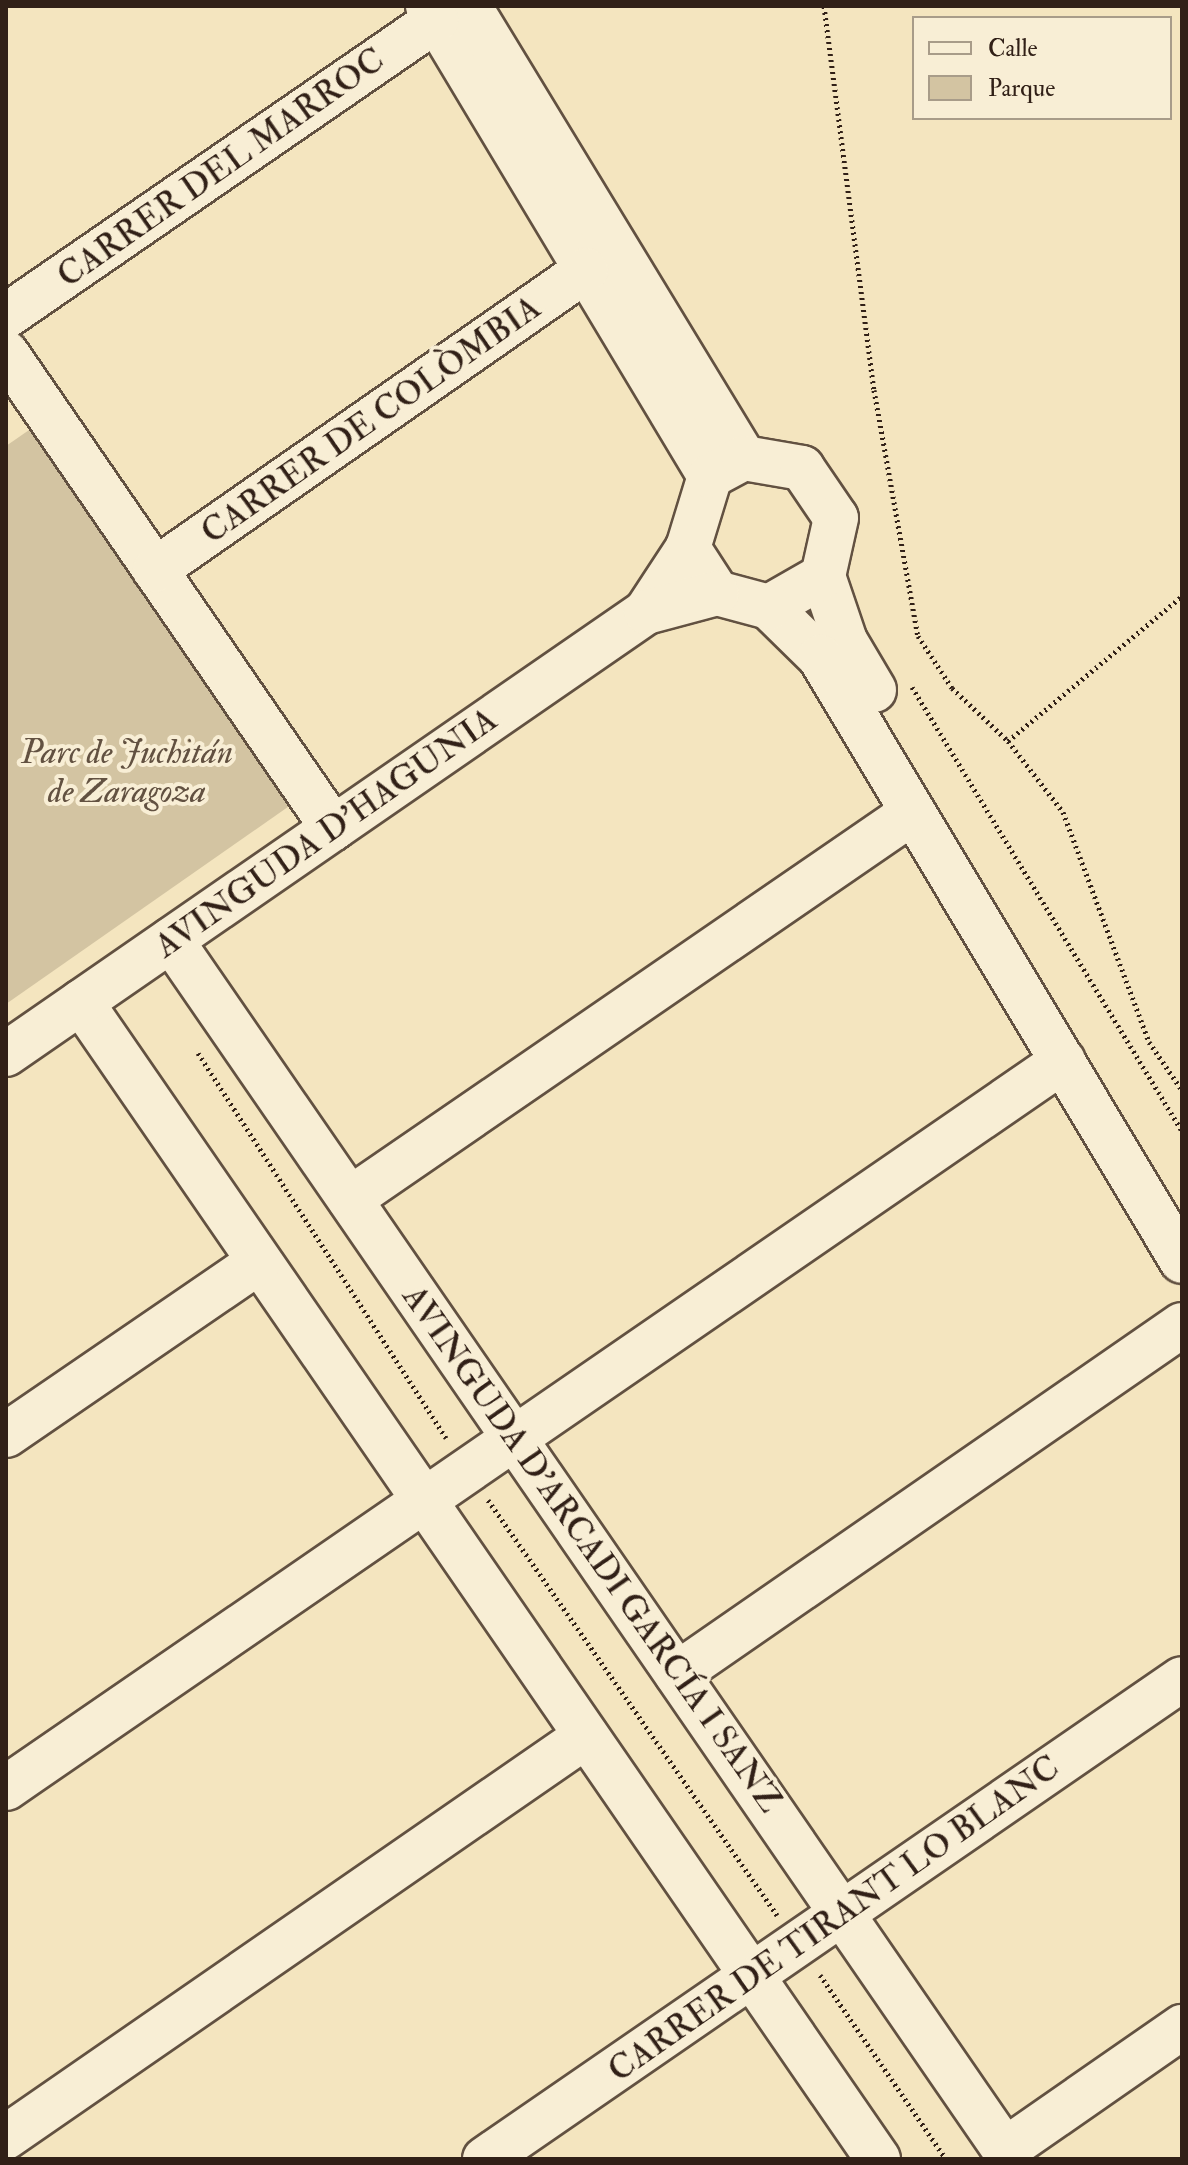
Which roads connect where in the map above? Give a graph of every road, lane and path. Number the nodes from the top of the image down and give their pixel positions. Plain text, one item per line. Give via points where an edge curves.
1 (824, 6) edge
2 (444, 11) edge
3 (586, 270) junction
4 (6, 316) edge
5 (6, 353) edge
6 (727, 467) junction
7 (688, 548) junction
8 (155, 570) junction
9 (823, 576) junction
10 (717, 593) junction
11 (1182, 596) edge
12 (769, 607) junction
13 (646, 612) junction
14 (1008, 741) junction
15 (913, 812) junction
16 (333, 828) junction
17 (171, 940) junction
18 (81, 1002) junction
19 (191, 1042) dead end
20 (6, 1054) edge
21 (1063, 1061) junction
22 (1182, 1090) edge
23 (350, 1199) junction
24 (1182, 1202) edge
25 (1182, 1261) edge
26 (259, 1262) junction
27 (1182, 1325) edge
28 (6, 1435) edge
29 (515, 1438) junction
30 (467, 1471) junction
31 (424, 1500) junction
32 (677, 1674) junction
33 (1182, 1679) edge
34 (586, 1736) junction
35 (6, 1788) edge
36 (842, 1913) junction
37 (798, 1944) junction
38 (752, 1975) junction
39 (1182, 2027) edge
40 (6, 2137) edge
41 (1008, 2154) edge
42 (485, 2159) edge
43 (878, 2159) edge
44 (946, 2159) edge

1 - 14 path via 874,390 918,636 952,688
2 - 3 street
2 - 4 street, CARRER DEL MARROC
2 - 6 street
3 - 6 street
3 - 8 street, CARRER DE COLÒMBIA
5 - 8 street
6 - 7 street
6 - 9 street via 802,468 836,518
7 - 10 street
7 - 13 street, AVINGUDA D'HAGUNIA
8 - 16 street
9 - 12 street
9 - 24 street via 845,641
10 - 12 street
10 - 13 street, AVINGUDA D'HAGUNIA
11 - 14 path
12 - 15 street via 820,657
13 - 16 street, AVINGUDA D'HAGUNIA
14 - 22 path via 1063,812 1149,1042
15 - 21 street
15 - 23 street
16 - 17 street, AVINGUDA D'HAGUNIA
17 - 18 street, AVINGUDA D'HAGUNIA
17 - 23 street, AVINGUDA D'ARCADI GARCÍA I SANZ
18 - 20 street, AVINGUDA D'HAGUNIA
18 - 26 street
19 - 30 path
21 - 25 street
21 - 29 street
23 - 29 street, AVINGUDA D'ARCADI GARCÍA I SANZ
26 - 28 street
26 - 31 street
27 - 32 street
29 - 30 street
29 - 32 street, AVINGUDA D'ARCADI GARCÍA I SANZ
30 - 31 street
30 - 37 path
31 - 34 street
31 - 35 street
32 - 36 street, AVINGUDA D'ARCADI GARCÍA I SANZ
33 - 36 street, CARRER DE TIRANT LO BLANC
34 - 38 street
34 - 40 street
36 - 37 street, CARRER DE TIRANT LO BLANC
36 - 41 street, AVINGUDA D'ARCADI GARCÍA I SANZ
37 - 38 street, CARRER DE TIRANT LO BLANC
37 - 44 path
38 - 42 street, CARRER DE TIRANT LO BLANC
38 - 43 street
39 - 41 street

